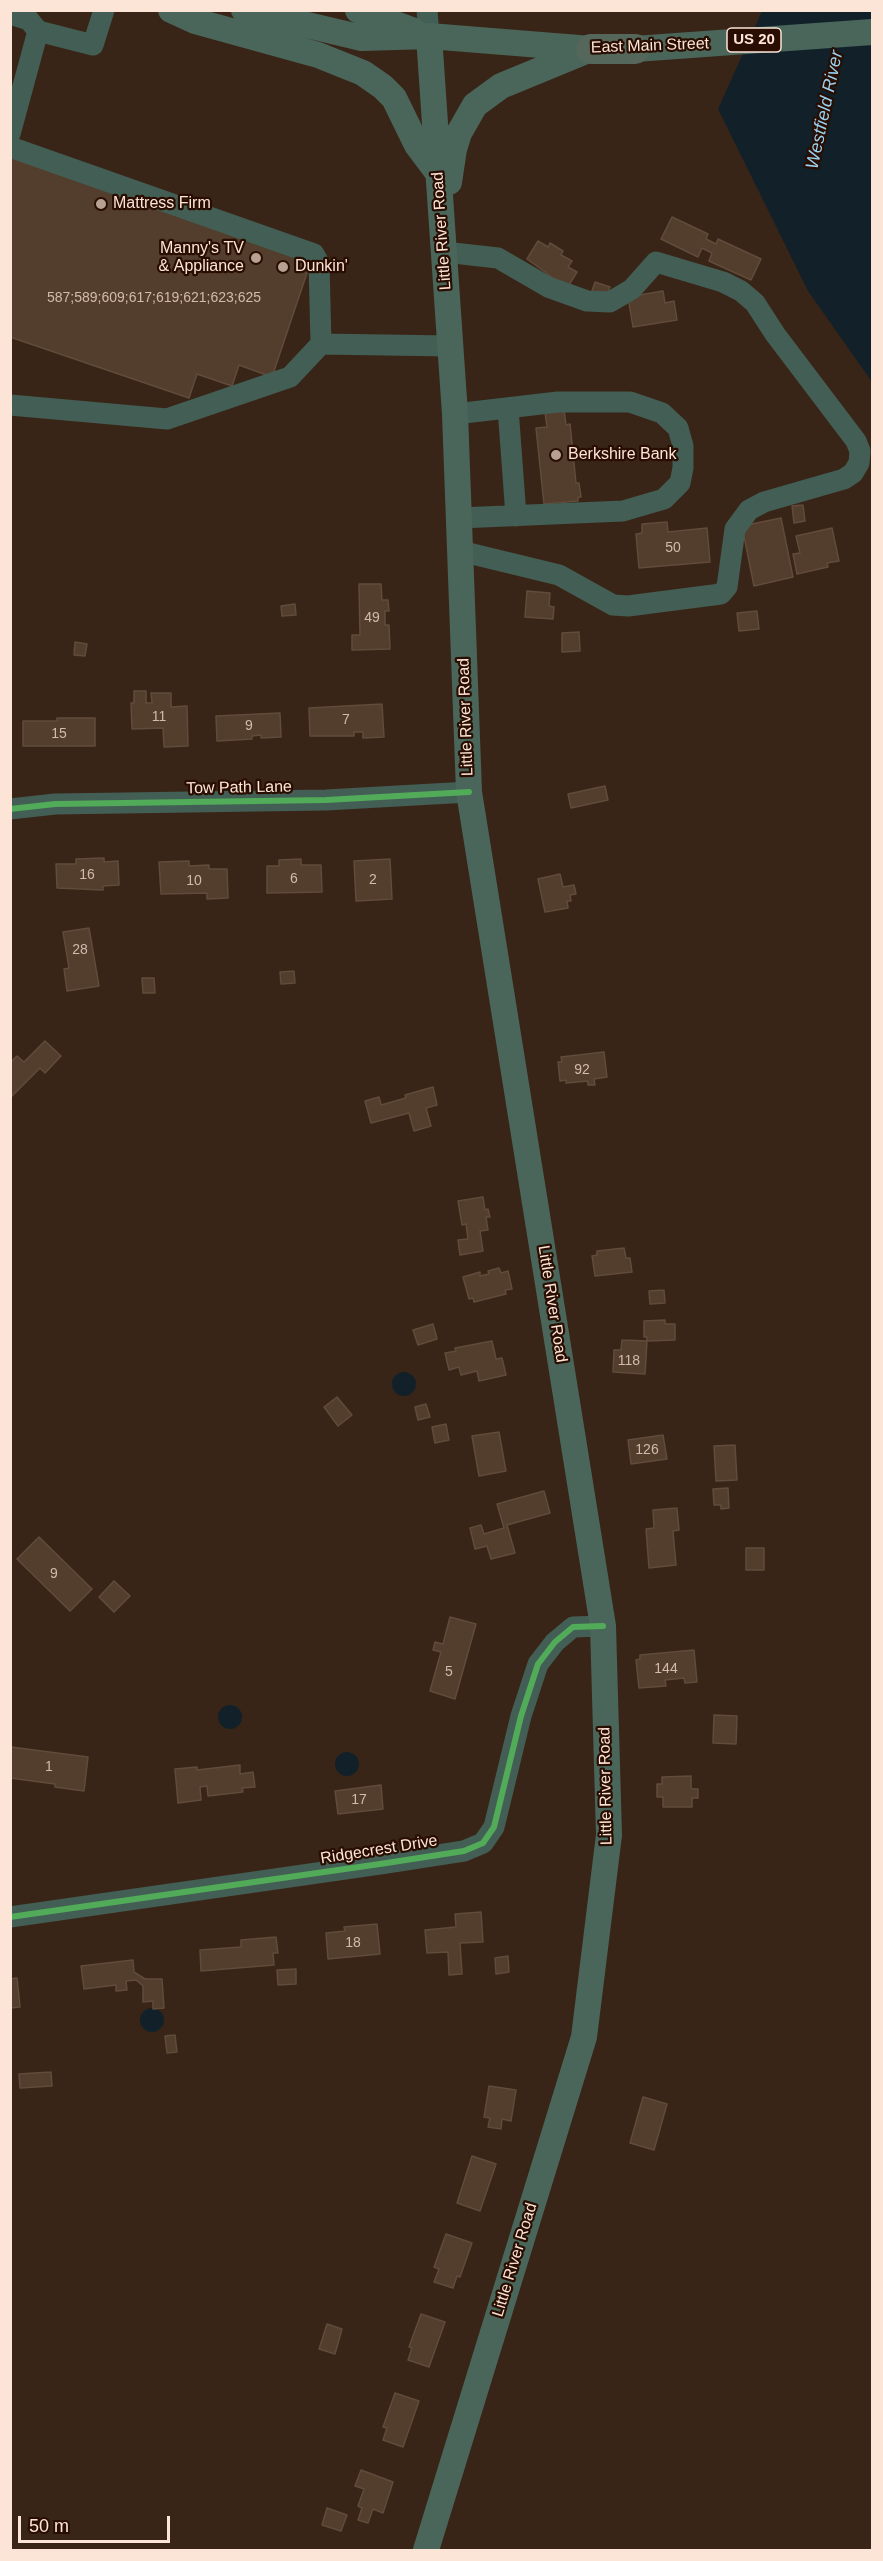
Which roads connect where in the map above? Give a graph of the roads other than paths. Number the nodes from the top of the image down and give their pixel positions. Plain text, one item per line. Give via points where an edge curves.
1 (104, 10) edge
2 (171, 10) edge
3 (244, 10) edge
4 (358, 10) edge
5 (427, 10) edge
6 (10, 14) edge
7 (38, 31) junction
8 (873, 32) edge
9 (429, 36) junction
10 (591, 49) junction
11 (635, 49) joint
12 (10, 134) edge
13 (10, 147) edge
14 (438, 174) junction
15 (443, 239) junction
16 (321, 344) junction
17 (450, 346) junction
18 (10, 405) edge
19 (508, 408) junction
20 (455, 414) junction
21 (516, 516) junction
22 (459, 518) junction
23 (460, 551) junction
24 (469, 792) junction
25 (10, 809) edge
26 (603, 1626) junction
27 (10, 1917) edge
28 (426, 2550) edge

1 - 7 street via 93,45
2 - 14 main road via 363,72 394,98 417,145
3 - 9 main road, East Main Street / US 20 via 362,38
4 - 9 main road, East Main Street / US 20
5 - 9 street
6 - 7 street via 30,20
7 - 12 street
8 - 11 main road, East Main Street / US 20
9 - 10 main road, East Main Street / US 20
9 - 14 main road, Little River Road
10 - 11 highway, East Main Street / US 20
10 - 15 main road via 501,86 475,105 454,149
13 - 16 street via 314,254 319,263
14 - 15 main road, Little River Road
15 - 17 main road, Little River Road
15 - 23 street via 498,258 548,287 587,301 609,302 632,289 656,262 741,291 755,303 860,451 854,473 844,479 748,510 735,529 728,586 721,594 613,605 559,575
16 - 17 street
16 - 18 street via 290,376 167,419
17 - 20 main road, Little River Road
19 - 20 street
19 - 21 street
19 - 21 street via 558,402 630,402 662,413 678,428 683,446 680,483 664,499 623,511
20 - 22 main road, Little River Road
21 - 22 street
22 - 23 main road, Little River Road
23 - 24 main road, Little River Road
24 - 25 street, Tow Path Lane via 326,800 55,804
24 - 26 main road, Little River Road
26 - 27 street, Ridgecrest Drive via 573,1627 538,1664 494,1827 483,1843 464,1851
26 - 28 main road, Little River Road via 609,1835 584,2037

